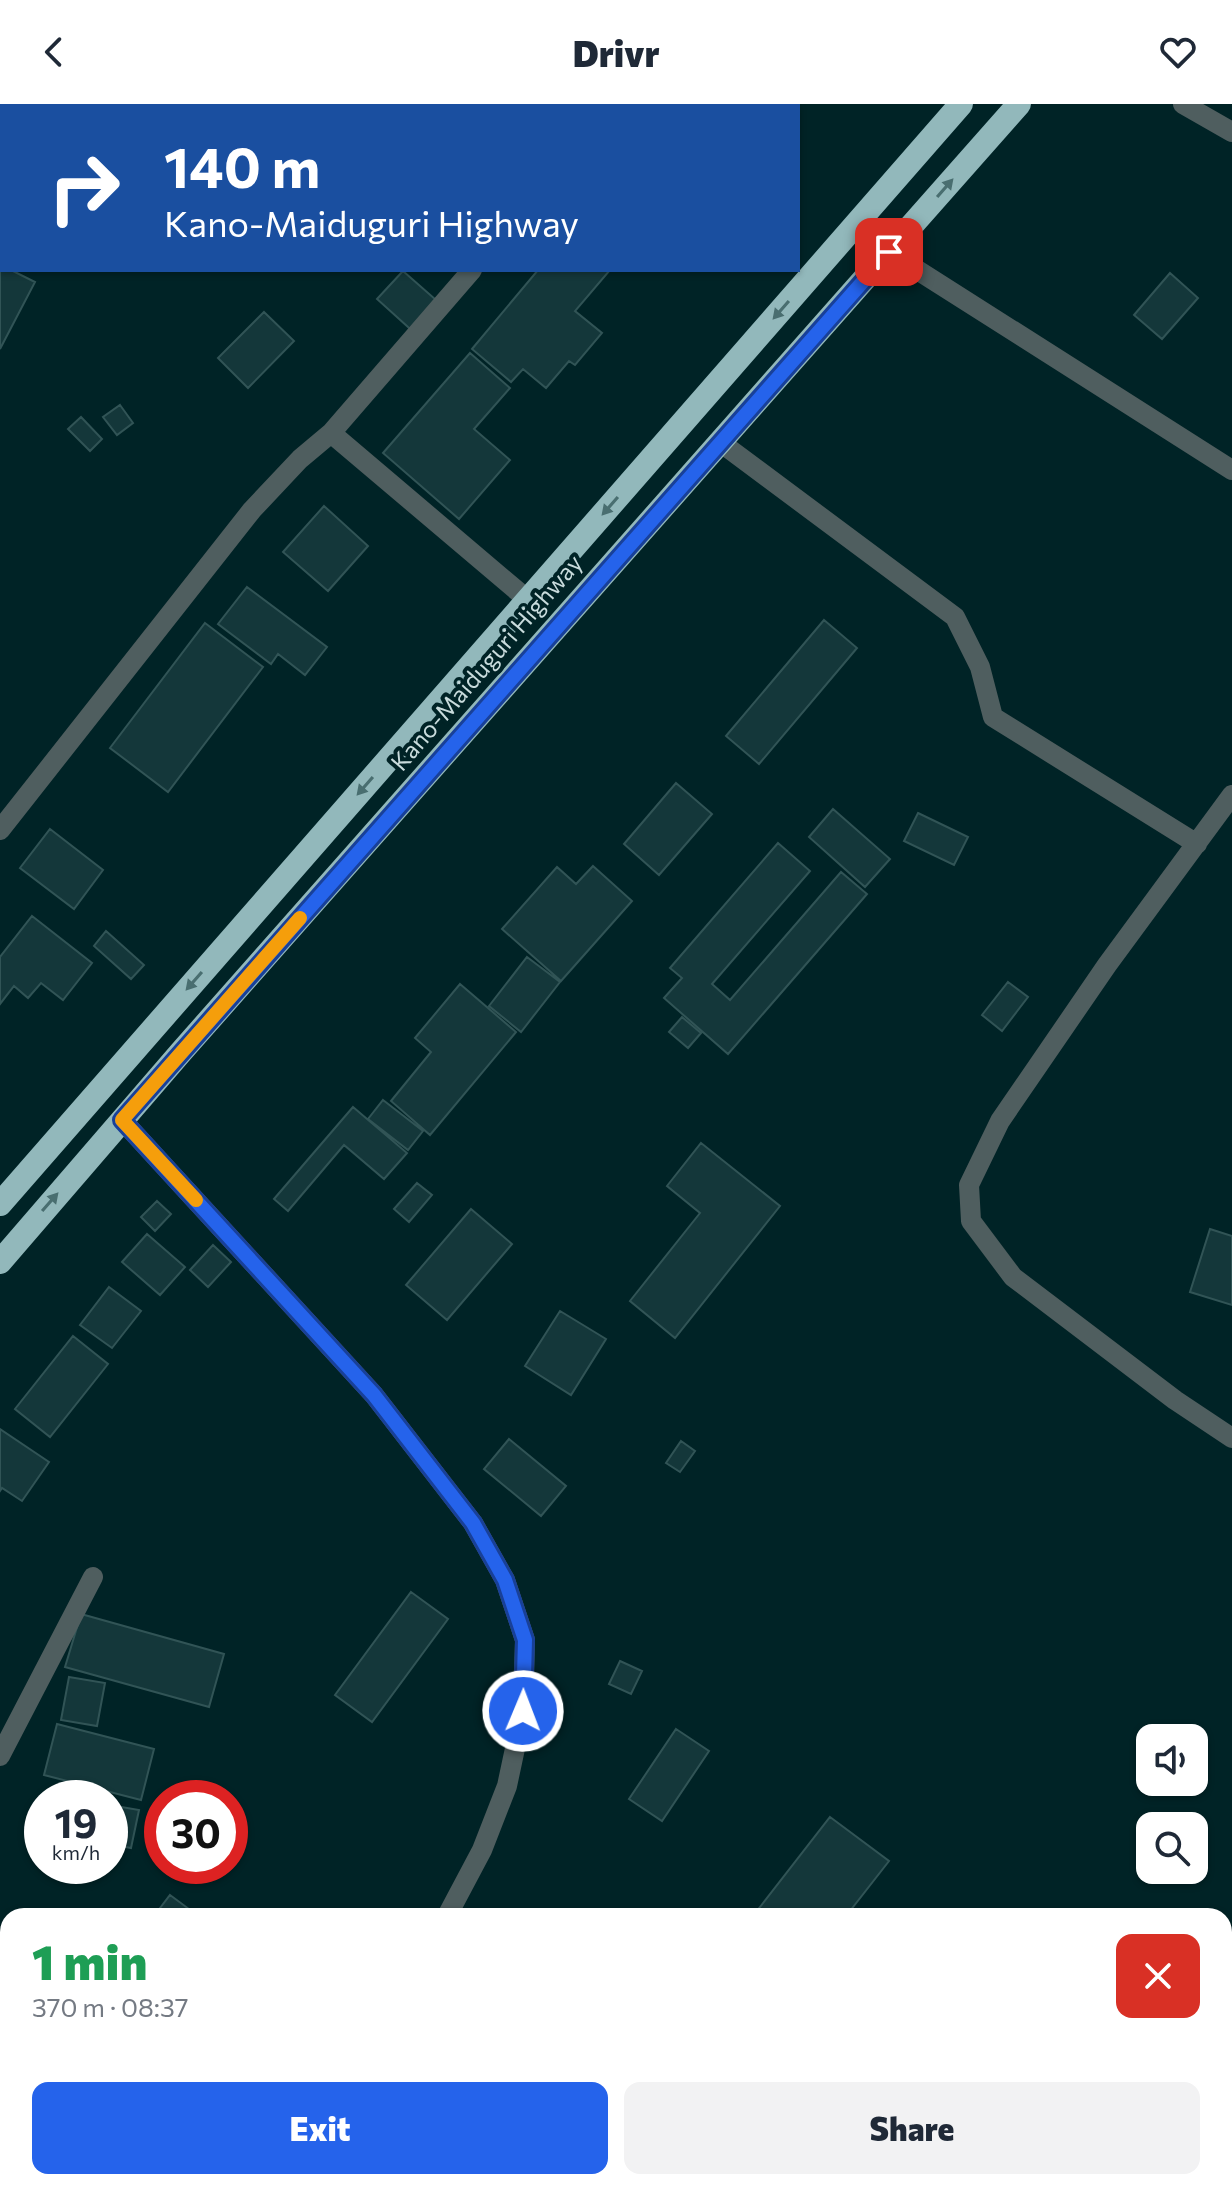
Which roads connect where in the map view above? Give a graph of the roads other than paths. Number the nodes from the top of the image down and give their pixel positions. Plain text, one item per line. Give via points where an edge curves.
1 (961, 104) edge
2 (1019, 104) edge
3 (1183, 104) edge
4 (1232, 132) edge
5 (889, 252) junction
6 (470, 272) edge
7 (331, 433) junction
8 (720, 442) junction
9 (1232, 470) edge
10 (528, 600) junction
11 (1232, 795) edge
12 (7, 804) edge
13 (0, 830) edge
14 (1197, 844) junction
15 (122, 1120) junction
16 (0, 1204) edge
17 (1, 1259) edge
18 (1232, 1438) edge
19 (93, 1577) dead end
20 (0, 1756) edge
21 (451, 1908) edge

1 -> 10 highway, Kano-Maiduguri Highway
5 -> 2 highway, Kano-Maiduguri Highway
3 - 4 street
5 - 8 highway, Kano-Maiduguri Highway
5 - 9 street
6 - 7 street
7 - 10 street
7 - 12 street via 252,510
8 - 14 street via 955,617 980,667 993,717
8 - 15 highway, Kano-Maiduguri Highway
10 -> 16 highway, Kano-Maiduguri Highway
11 - 14 street
12 - 13 street
14 - 18 street via 1000,1121 969,1185 971,1221 1013,1277
17 -> 15 highway, Kano-Maiduguri Highway
15 - 21 street via 374,1395 473,1523 505,1580 525,1640 523,1711 507,1786
19 - 20 street

